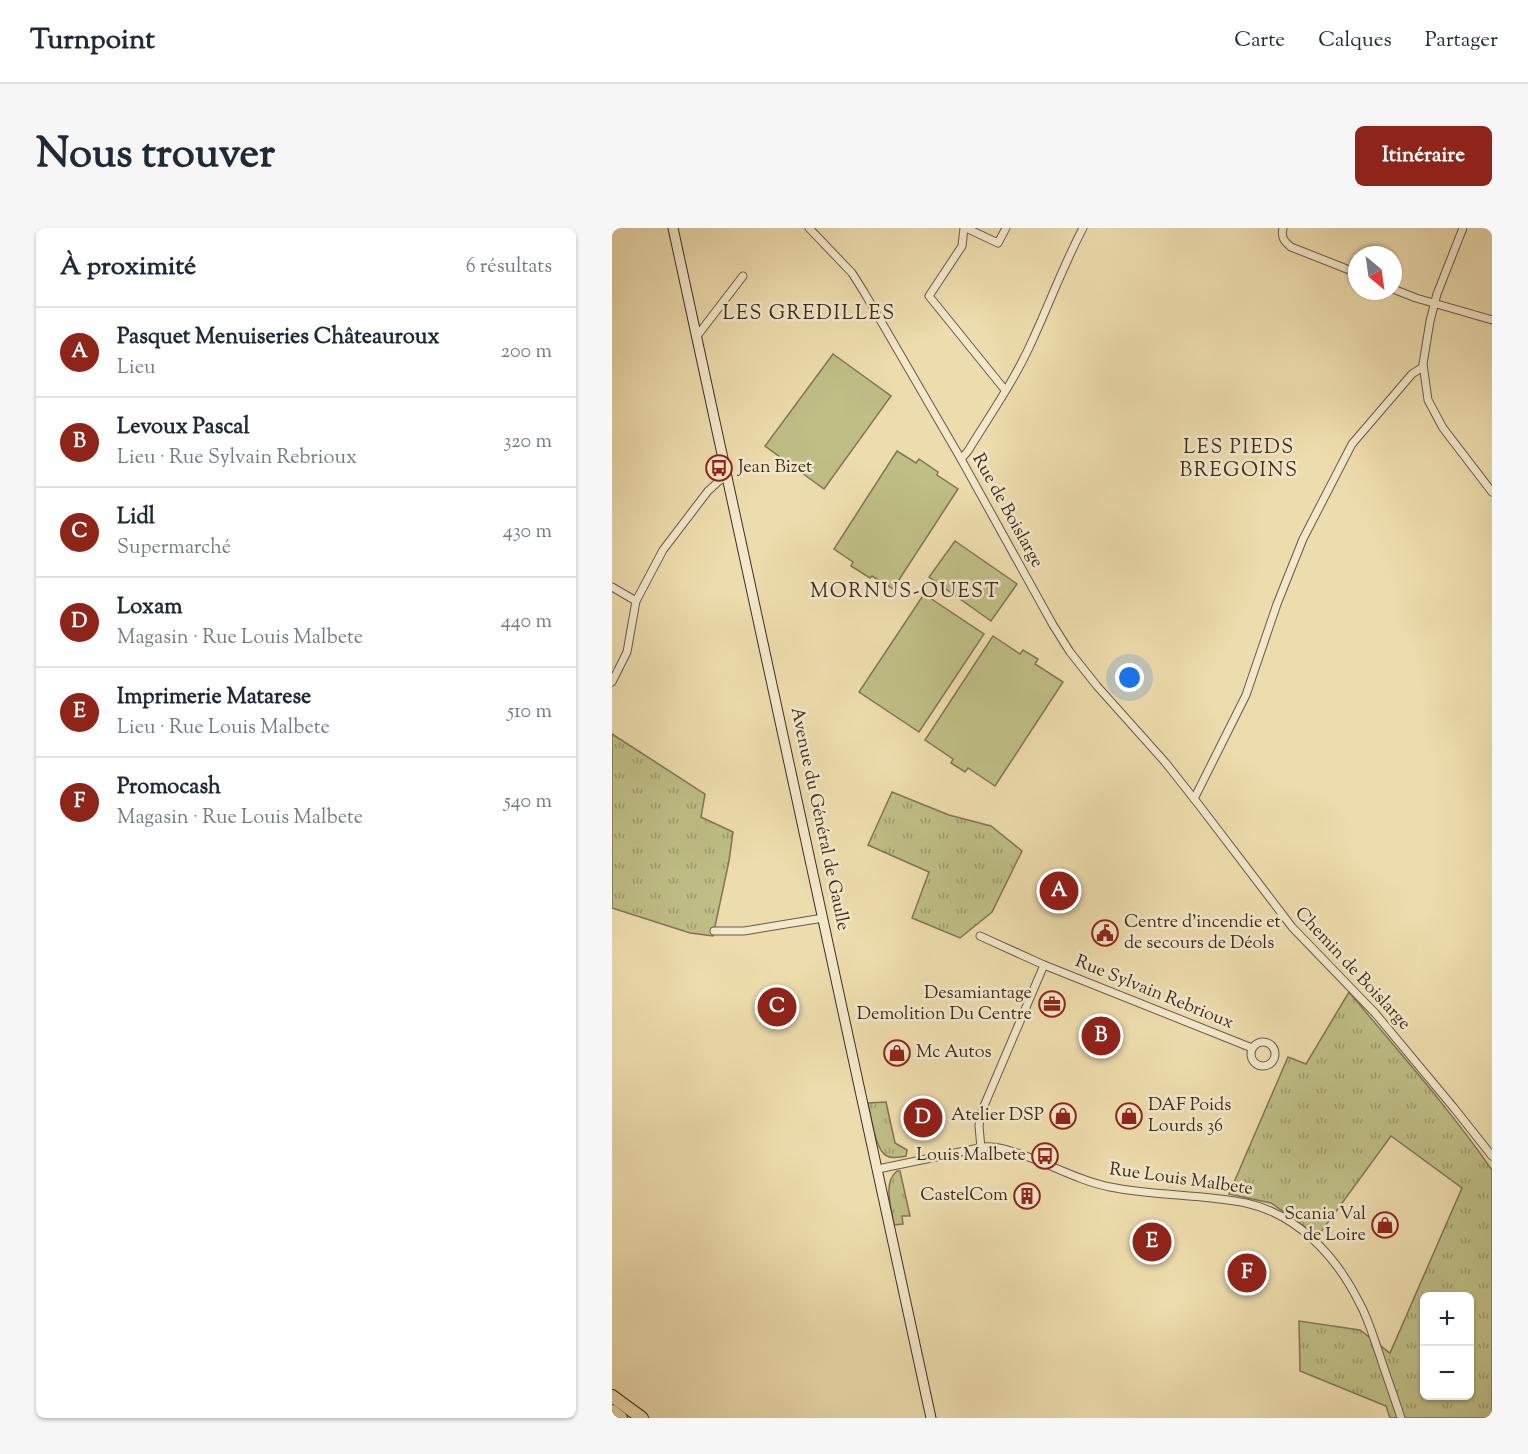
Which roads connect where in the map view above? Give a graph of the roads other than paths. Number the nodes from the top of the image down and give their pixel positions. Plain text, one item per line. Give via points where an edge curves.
1 (673, 228) edge
2 (809, 228) edge
3 (965, 228) edge
4 (1006, 228) edge
5 (1083, 228) edge
6 (1283, 228) edge
7 (1463, 228) edge
8 (1348, 269) edge
9 (743, 276) dead end
10 (1402, 292) edge
11 (1434, 304) junction
12 (1492, 320) edge
13 (697, 336) junction
14 (1424, 367) junction
15 (1005, 390) junction
16 (961, 459) junction
17 (727, 476) junction
18 (1492, 492) edge
19 (612, 586) edge
20 (636, 602) junction
21 (612, 682) edge
22 (1194, 799) junction
23 (824, 918) junction
24 (714, 931) dead end
25 (980, 936) dead end
26 (1044, 965) junction
27 (1252, 1048) dead end
28 (981, 1148) junction
29 (1492, 1156) edge
30 (878, 1169) junction
31 (612, 1396) edge
32 (612, 1411) edge
33 (621, 1418) edge
34 (642, 1418) edge
35 (931, 1418) edge
36 (1401, 1418) edge

1 - 13 main road, Avenue du Général de Gaulle
2 - 16 street, Rue de Boislarge via 852,273
3 - 4 street via 998,243
3 - 15 street via 962,246 929,296
5 - 15 street via 1034,339
6 - 8 street via 1284,241 1291,247
7 - 11 street
9 - 13 street
10 - 11 street
11 - 12 street
11 - 14 street
13 - 17 main road, Avenue du Général de Gaulle
14 - 18 street via 1428,400 1443,428
14 - 22 street via 1412,374 1352,444 1303,539 1246,695
15 - 16 street
16 - 22 street, Rue de Boislarge via 1059,636
17 - 20 street via 708,491 668,541
17 - 23 main road, Avenue du Général de Gaulle
19 - 20 street
20 - 21 street via 627,652
22 - 29 street, Chemin de Boislarge via 1292,927 1375,1013
23 - 24 street via 744,931
23 - 30 main road, Avenue du Général de Gaulle
25 - 26 street, Rue Sylvain Rebrioux
26 - 27 street, Rue Sylvain Rebrioux
26 - 28 street via 981,1113
28 - 30 street, Rue Louis Malbete
28 - 36 street, Rue Louis Malbete via 1002,1148 1108,1187 1248,1203 1288,1220 1319,1245 1354,1292
30 - 35 main road, Avenue du Général de Gaulle
31 - 34 highway
32 - 33 highway

